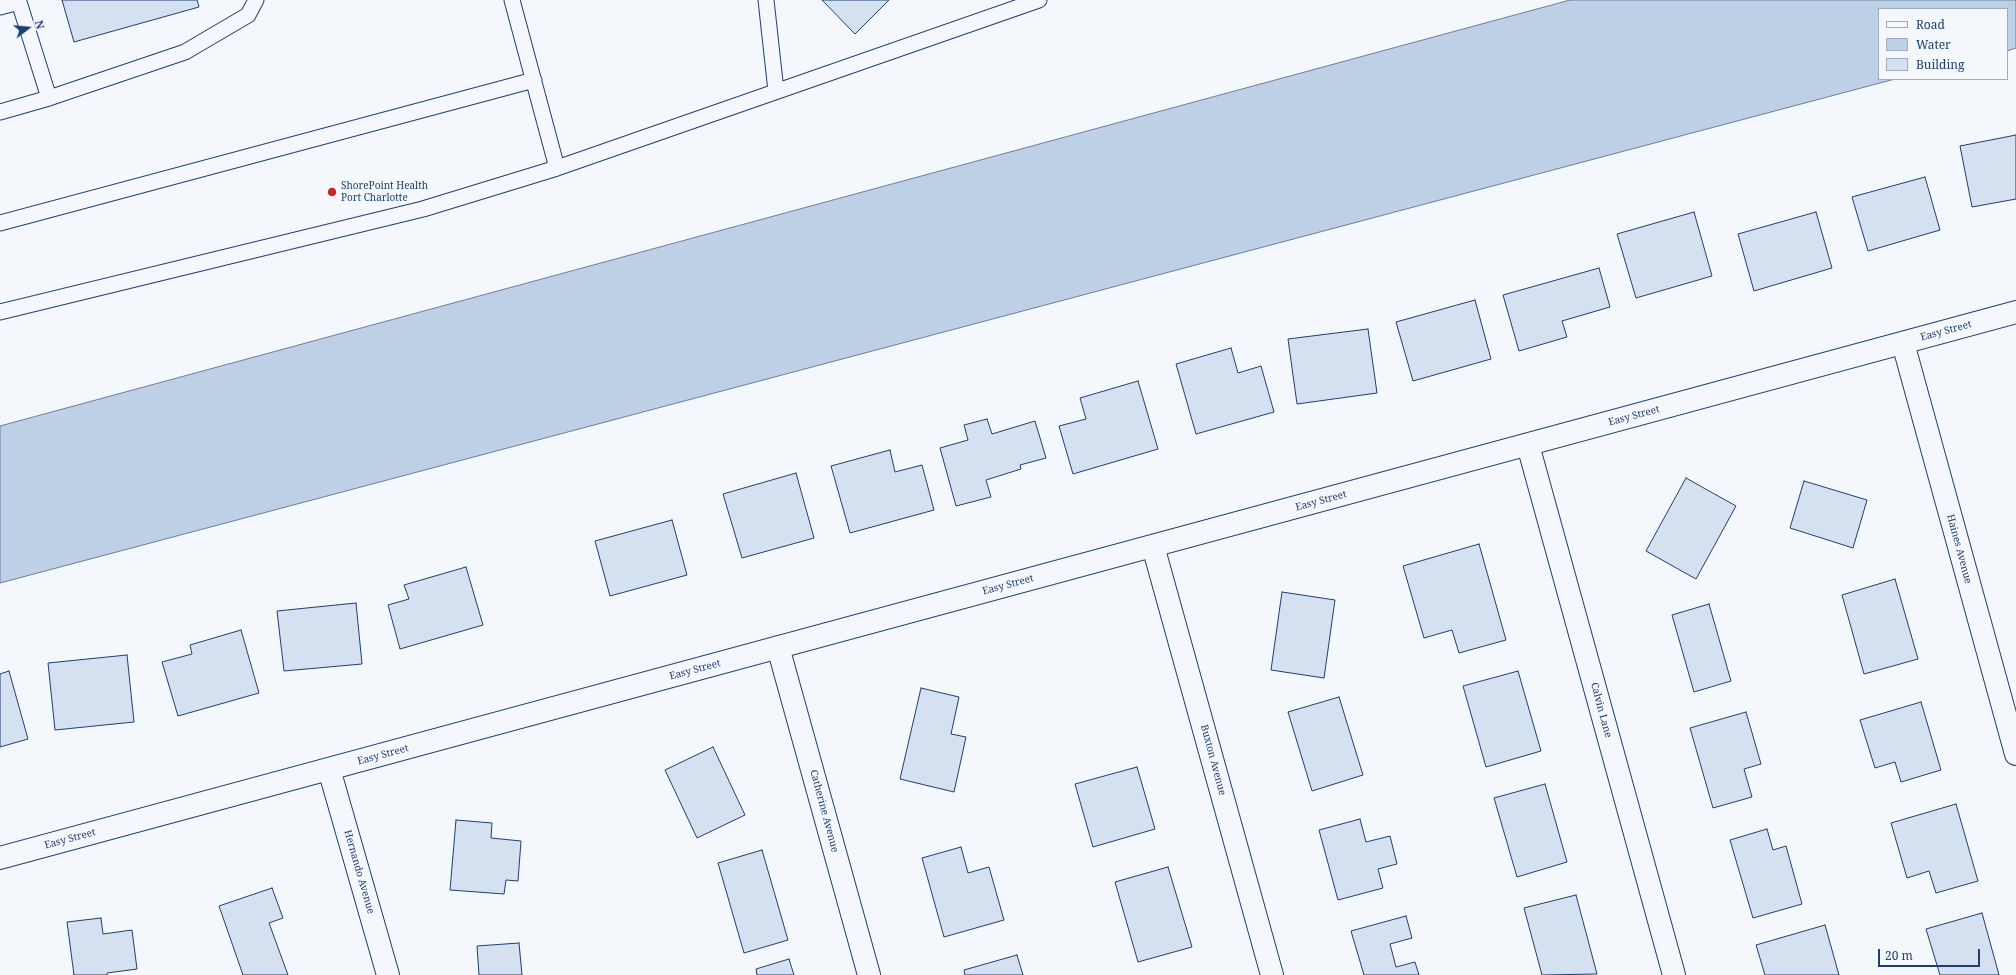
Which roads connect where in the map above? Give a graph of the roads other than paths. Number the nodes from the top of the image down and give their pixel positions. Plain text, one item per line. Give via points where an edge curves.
1 (256, 0) edge
2 (512, 0) edge
3 (766, 0) edge
4 (1039, 0) edge
5 (0, 7) edge
6 (534, 80) junction
7 (776, 91) junction
8 (49, 98) junction
9 (0, 112) edge
10 (558, 168) junction
11 (0, 223) edge
12 (0, 312) edge
13 (2016, 312) edge
14 (1903, 343) junction
15 (1528, 445) junction
16 (1153, 546) junction
17 (778, 647) junction
18 (2016, 754) edge
19 (329, 769) junction
20 (0, 858) edge
21 (388, 975) edge
22 (869, 975) edge
23 (1272, 975) edge
24 (1674, 975) edge

1 - 8 lane via 248,15 186,52
2 - 6 lane
3 - 7 lane
4 - 7 lane
5 - 8 lane via 19,2
6 - 10 lane
6 - 11 lane
7 - 10 lane
8 - 9 lane
10 - 12 lane via 423,209
13 - 14 street, Easy Street
14 - 15 street, Easy Street
14 - 18 street, Haines Avenue
15 - 16 street, Easy Street
15 - 24 street, Calvin Lane
16 - 17 street, Easy Street
16 - 23 street, Buxton Avenue
17 - 19 street, Easy Street
17 - 22 street, Catherine Avenue
19 - 20 street, Easy Street
19 - 21 street, Hernando Avenue

